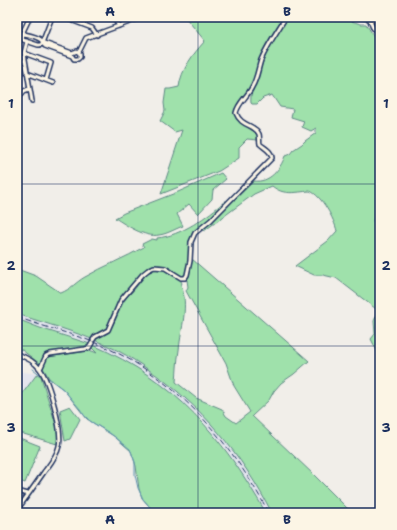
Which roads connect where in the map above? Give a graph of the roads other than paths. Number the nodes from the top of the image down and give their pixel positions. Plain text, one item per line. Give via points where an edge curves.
1 (30, 17) edge
2 (52, 17) edge
3 (63, 17) edge
4 (112, 17) edge
5 (143, 17) edge
6 (288, 17) edge
7 (364, 17) edge
8 (138, 18) edge
9 (370, 18) junction
10 (380, 21) edge
11 (119, 26) junction
12 (380, 34) edge
13 (17, 35) edge
14 (97, 35) junction
15 (21, 36) junction
16 (27, 41) junction
17 (42, 43) junction
18 (17, 44) edge
19 (79, 52) junction
20 (24, 53) junction
21 (25, 60) junction
22 (17, 66) edge
23 (27, 73) junction
24 (46, 80) junction
25 (53, 83) dead end
26 (29, 89) junction
27 (17, 100) edge
28 (32, 101) dead end
29 (17, 354) edge
30 (40, 369) junction
31 (17, 491) edge
32 (28, 494) junction
33 (17, 510) edge

1 - 15 street
2 - 17 street
3 - 14 street via 92,28
4 - 11 street
5 - 8 street
6 - 30 street via 268,46 254,84 236,113 241,122 256,130 260,144 270,151 272,158 195,233 185,278 165,268 154,267 148,270 121,300 108,330 95,338 89,348 50,354 46,356
7 - 9 main road
8 - 11 street
9 - 10 main road
9 - 12 street via 373,28
11 - 14 street
13 - 15 street
14 - 19 street via 86,38
15 - 16 street
15 - 17 street via 24,34 33,37
15 - 18 street
16 - 17 street via 40,45
16 - 20 street
17 - 19 street via 72,53
17 - 19 street via 74,59 79,58
20 - 21 street
20 - 24 street via 51,63
21 - 22 street
21 - 23 street
23 - 24 street
23 - 26 street
24 - 25 street
26 - 27 street
26 - 28 street
29 - 30 street via 29,359
30 - 32 street via 46,380 59,423 61,439 54,457
31 - 32 street
32 - 33 street

